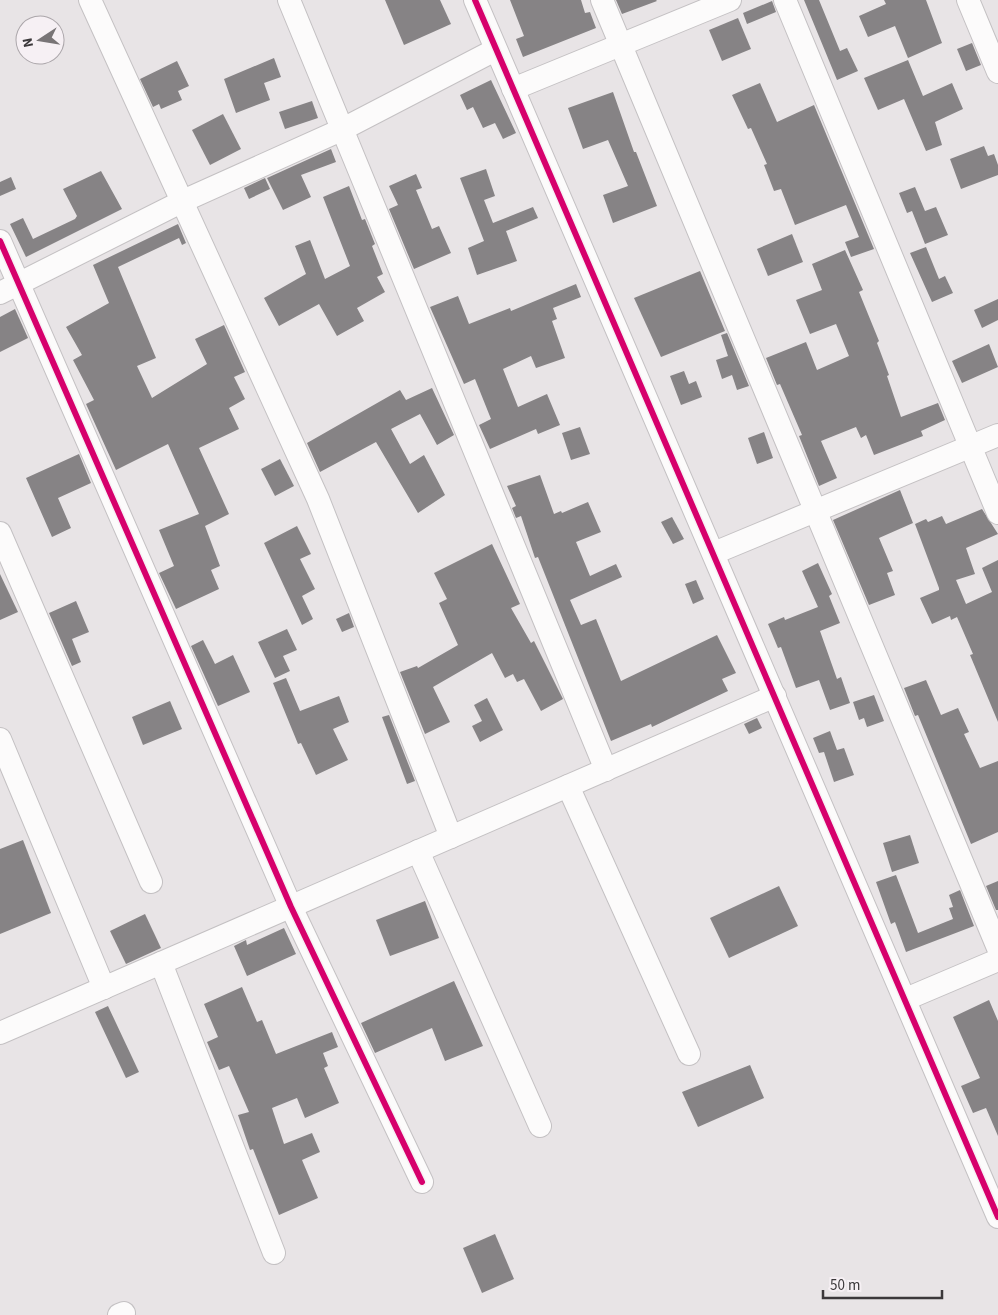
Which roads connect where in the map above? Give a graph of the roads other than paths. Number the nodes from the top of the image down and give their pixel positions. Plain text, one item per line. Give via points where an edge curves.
1 (90, 0) edge
2 (289, 0) edge
3 (476, 0) edge
4 (602, 0) edge
5 (730, 0) edge
6 (785, 0) edge
7 (968, 0) edge
8 (622, 46) junction
9 (495, 50) junction
10 (998, 72) edge
11 (513, 89) junction
12 (341, 130) junction
13 (183, 201) junction
14 (0, 241) edge
15 (9, 288) edge
16 (998, 435) edge
17 (970, 446) junction
18 (816, 511) junction
19 (998, 513) edge
20 (0, 533) edge
21 (714, 553) junction
22 (775, 696) junction
23 (0, 739) edge
24 (606, 770) junction
25 (568, 786) junction
26 (452, 836) junction
27 (418, 851) junction
28 (151, 882) dead end
29 (290, 907) junction
30 (998, 948) edge
31 (998, 960) edge
32 (161, 963) junction
33 (104, 988) junction
34 (906, 999) junction
35 (0, 1033) edge
36 (689, 1054) dead end
37 (540, 1126) dead end
38 (422, 1182) dead end
39 (998, 1217) edge
40 (274, 1253) dead end

1 - 13 street
2 - 12 street
3 - 9 street
4 - 8 street
5 - 8 street
6 - 17 street
7 - 10 street
8 - 11 street
8 - 18 street
9 - 11 street
9 - 12 street
11 - 21 street
12 - 13 street
12 - 24 street
13 - 15 street
13 - 26 street via 318,499
14 - 15 street
15 - 29 street
16 - 17 street
17 - 18 street
17 - 19 street
18 - 21 street
18 - 30 street
20 - 28 street
21 - 22 street
22 - 24 street
22 - 34 street
23 - 33 street
24 - 25 street
25 - 26 street
25 - 36 street
26 - 27 street
27 - 29 street
27 - 37 street
29 - 32 street
29 - 38 street
31 - 34 street
32 - 33 street
32 - 40 street
33 - 35 street
34 - 39 street

